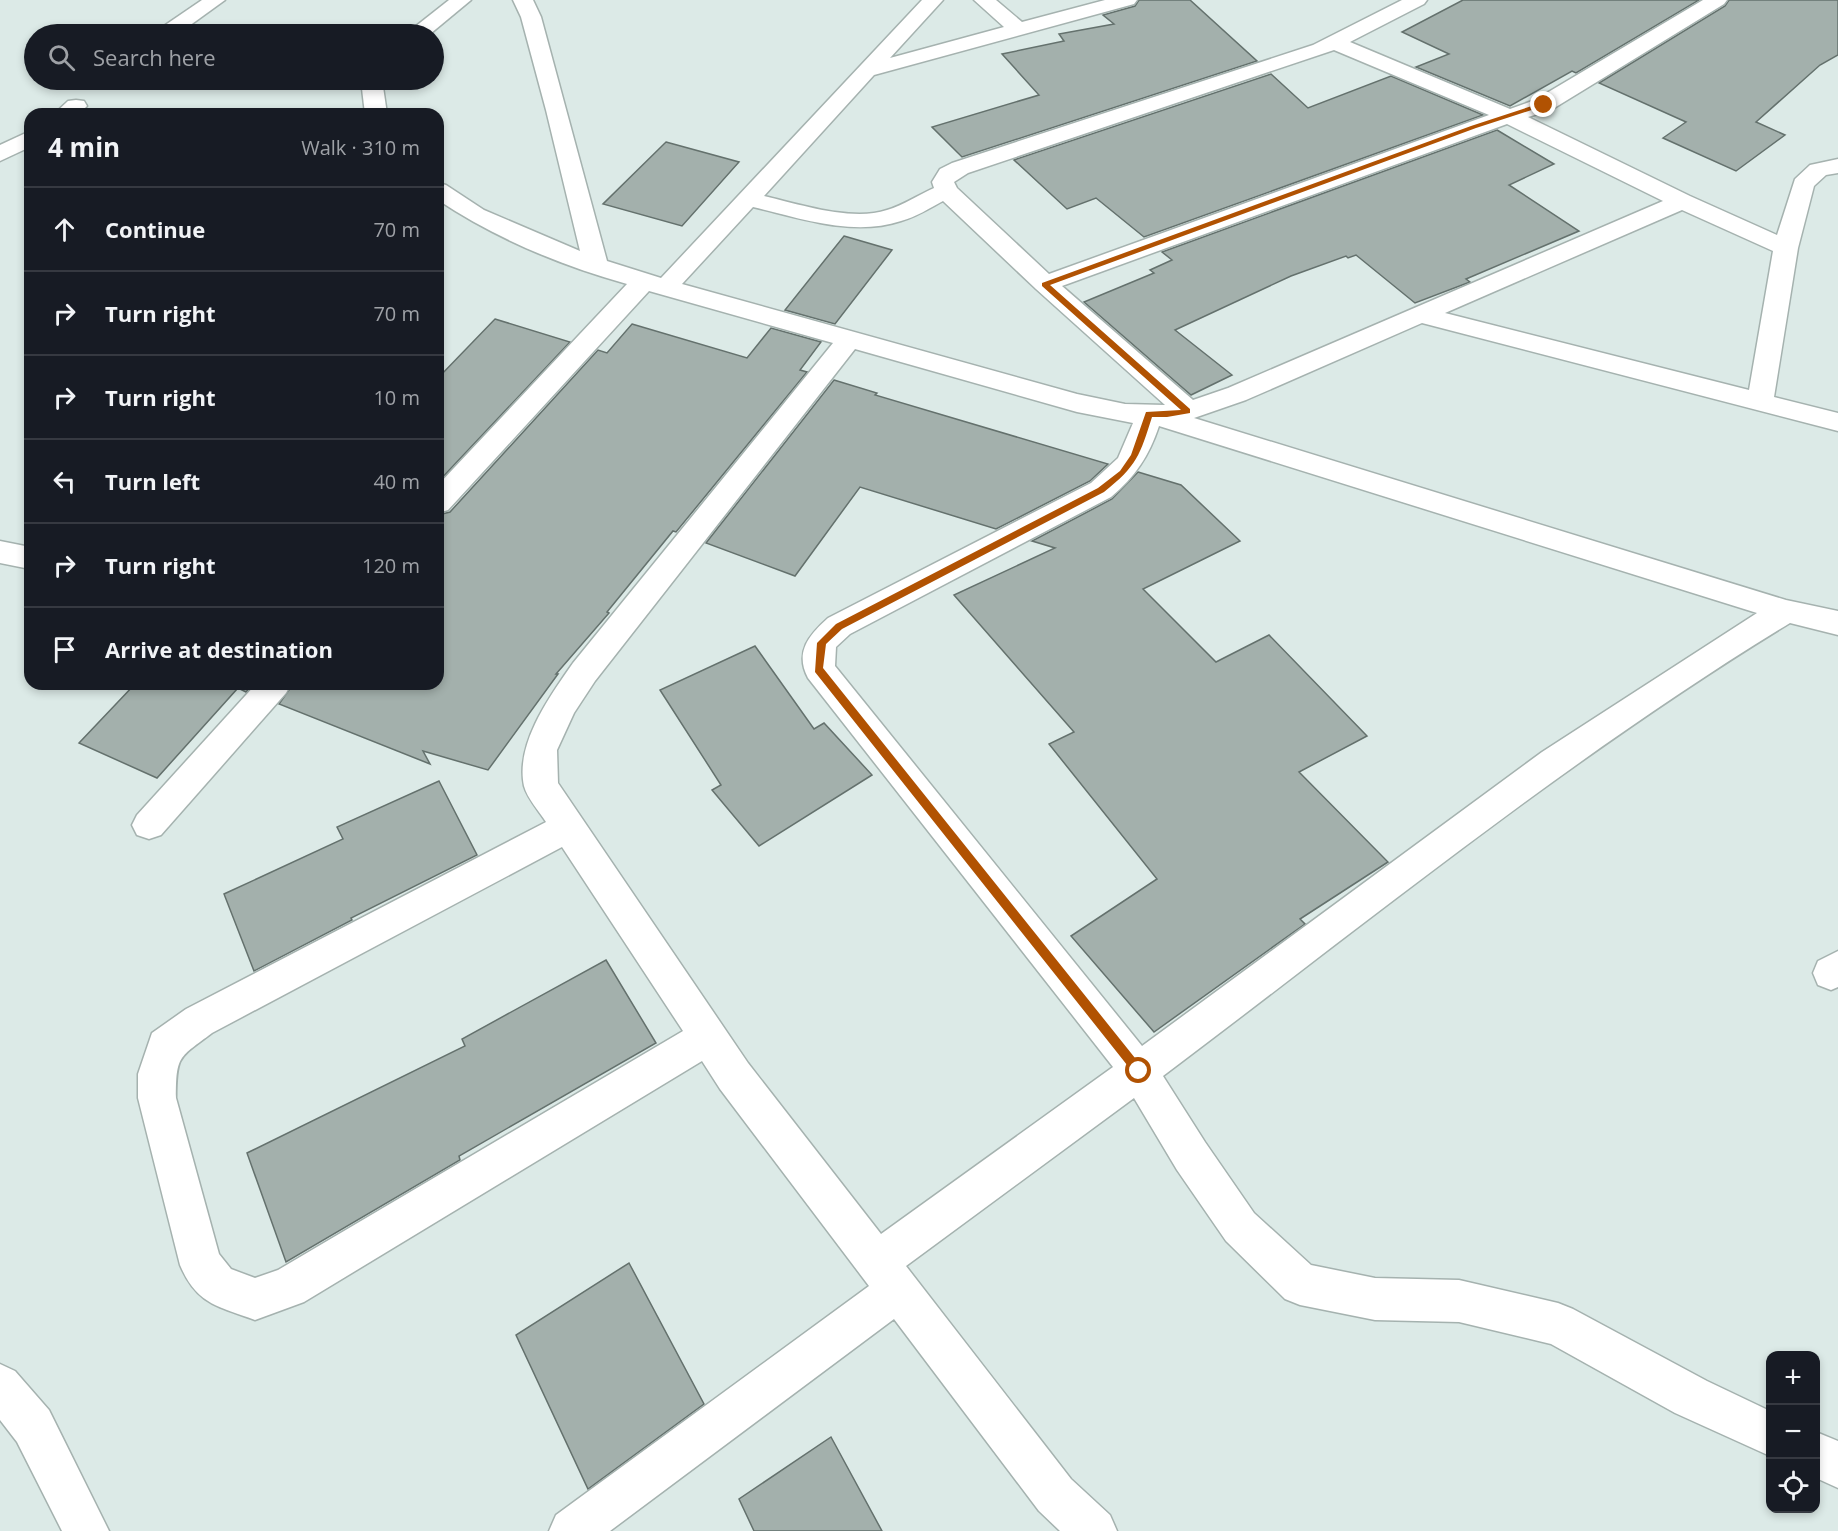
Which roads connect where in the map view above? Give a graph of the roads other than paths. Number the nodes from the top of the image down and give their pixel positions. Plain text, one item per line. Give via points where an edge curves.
1 (215, 0) edge
2 (461, 0) edge
3 (523, 0) edge
4 (933, 0) edge
5 (984, 0) edge
6 (1127, 0) edge
7 (1417, 0) edge
8 (1717, 0) edge
9 (180, 24) edge
10 (431, 24) edge
11 (1019, 30) junction
12 (1333, 42) junction
13 (867, 71) junction
14 (373, 90) edge
15 (375, 108) edge
16 (1509, 116) junction
17 (24, 141) edge
18 (0, 154) edge
19 (1838, 166) edge
20 (946, 191) junction
21 (444, 194) edge
22 (748, 199) junction
23 (1682, 201) junction
24 (1786, 248) junction
25 (596, 266) junction
26 (655, 284) junction
27 (1045, 284) junction
28 (1420, 315) junction
29 (849, 340) junction
30 (1760, 402) junction
31 (1188, 411) junction
32 (1149, 414) junction
33 (1838, 422) edge
34 (444, 497) edge
35 (0, 552) edge
36 (24, 557) edge
37 (1786, 611) junction
38 (1838, 624) edge
39 (270, 690) edge
40 (149, 825) dead end
41 (568, 826) junction
42 (708, 1037) junction
43 (1139, 1071) junction
44 (887, 1276) junction
45 (0, 1386) edge
46 (1766, 1432) edge
47 (1820, 1456) edge
48 (1838, 1465) edge
49 (86, 1531) edge
50 (572, 1531) edge
51 (1094, 1531) edge

1 - 9 street
2 - 10 street
3 - 25 street via 557,110
4 - 13 street
5 - 11 street
6 - 11 street
7 - 12 street
8 - 16 street via 1544,105
11 - 13 street
12 - 16 street
12 - 20 street via 1259,71 960,168 943,182
13 - 22 street
14 - 15 street
16 - 23 street
16 - 27 street
17 - 18 street
19 - 24 street via 1818,170 1803,184
20 - 22 street via 890,218 826,217
20 - 27 street
21 - 25 street via 476,215
22 - 26 street
23 - 24 street
23 - 28 street
24 - 30 street
25 - 26 street
26 - 29 street
26 - 34 street
27 - 31 street
28 - 30 street
28 - 31 street via 1237,394
29 - 32 street via 1048,396 1113,411
29 - 41 street via 560,707 541,750 541,786
30 - 33 street
31 - 32 street
32 - 37 street
32 - 43 street via 1135,456 1101,490 839,626 821,643 819,669
35 - 36 street
37 - 38 street
37 - 43 street via 1554,762
39 - 40 street
41 - 42 street
41 - 42 street via 199,1021 165,1046 157,1074 157,1098 201,1265 218,1285 255,1299 289,1287
42 - 44 street
43 - 44 street
43 - 46 street via 1240,1227 1300,1284 1375,1299 1459,1301 1558,1324 1691,1397
44 - 50 street
44 - 51 street via 1055,1495
45 - 49 street via 33,1426
47 - 48 street

